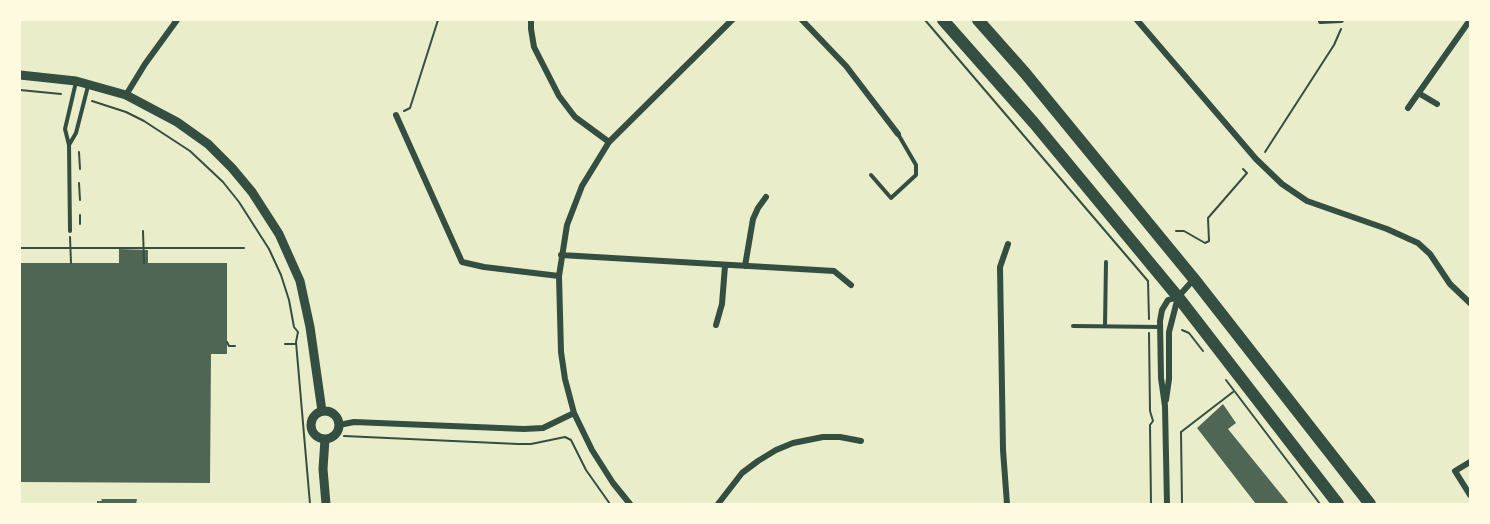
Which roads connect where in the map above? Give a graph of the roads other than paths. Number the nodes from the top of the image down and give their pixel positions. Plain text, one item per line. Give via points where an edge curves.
1 (177, 20) edge
2 (531, 20) edge
3 (732, 20) edge
4 (802, 20) edge
5 (943, 20) edge
6 (978, 20) edge
7 (1137, 20) edge
8 (1340, 20) edge
9 (1470, 20) edge
10 (1322, 21) edge
11 (20, 75) edge
12 (76, 81) junction
13 (88, 84) junction
14 (1420, 94) junction
15 (126, 95) junction
16 (1437, 104) dead end
17 (1408, 108) dead end
18 (396, 115) road end
19 (898, 134) joint
20 (609, 142) junction
21 (69, 145) junction
22 (872, 175) dead end
23 (766, 197) dead end
24 (70, 231) dead end
25 (1008, 244) dead end
26 (561, 255) junction
27 (1106, 262) dead end
28 (725, 266) junction
29 (745, 266) junction
30 (560, 276) junction
31 (1194, 279) junction
32 (851, 285) dead end
33 (1178, 297) junction
34 (1470, 303) edge
35 (716, 325) dead end
36 (1073, 326) dead end
37 (1105, 326) junction
38 (1160, 327) junction
39 (1165, 406) junction
40 (322, 411) junction
41 (574, 413) junction
42 (339, 425) junction
43 (326, 439) junction
44 (861, 441) dead end
45 (1470, 462) edge
46 (1470, 495) edge
47 (326, 504) edge
48 (630, 504) edge
49 (718, 504) edge
50 (1007, 504) edge
51 (1167, 504) edge
52 (1338, 504) edge
53 (1370, 504) edge

1 - 15 street
2 - 20 street via 534,47 559,96 575,117
3 - 20 street
4 - 19 street via 846,66
5 - 33 highway
6 - 31 highway
7 - 34 street via 1282,184 1307,201 1418,243
8 - 10 street
9 - 14 street
11 - 12 street
12 - 13 street
12 - 21 lane via 65,129
13 - 15 street
13 - 21 lane via 76,133
14 - 16 street
14 - 17 street
15 - 40 street via 208,144 268,215 292,260 305,301
18 - 30 street via 462,262
19 - 22 lane via 916,165 916,175 891,198
20 - 26 street via 573,205
21 - 24 lane
23 - 29 street via 756,213
25 - 50 street via 1000,267
26 - 28 street
26 - 30 street
27 - 37 lane
28 - 29 street
28 - 35 street
29 - 32 street via 834,271
30 - 41 street via 561,352
31 - 33 street
31 - 53 highway
33 - 38 street via 1164,305
33 - 39 street via 1169,332
33 - 52 highway
36 - 37 lane
37 - 38 lane
38 - 39 street
39 - 51 street
40 - 42 street via 334,414
40 - 43 street via 313,417 311,425 315,435
41 - 42 street via 543,428 524,429 354,422
41 - 48 street via 592,450
42 - 43 street via 336,434
43 - 47 street
44 - 49 street via 823,437 776,450 742,473
45 - 46 street via 1455,471

